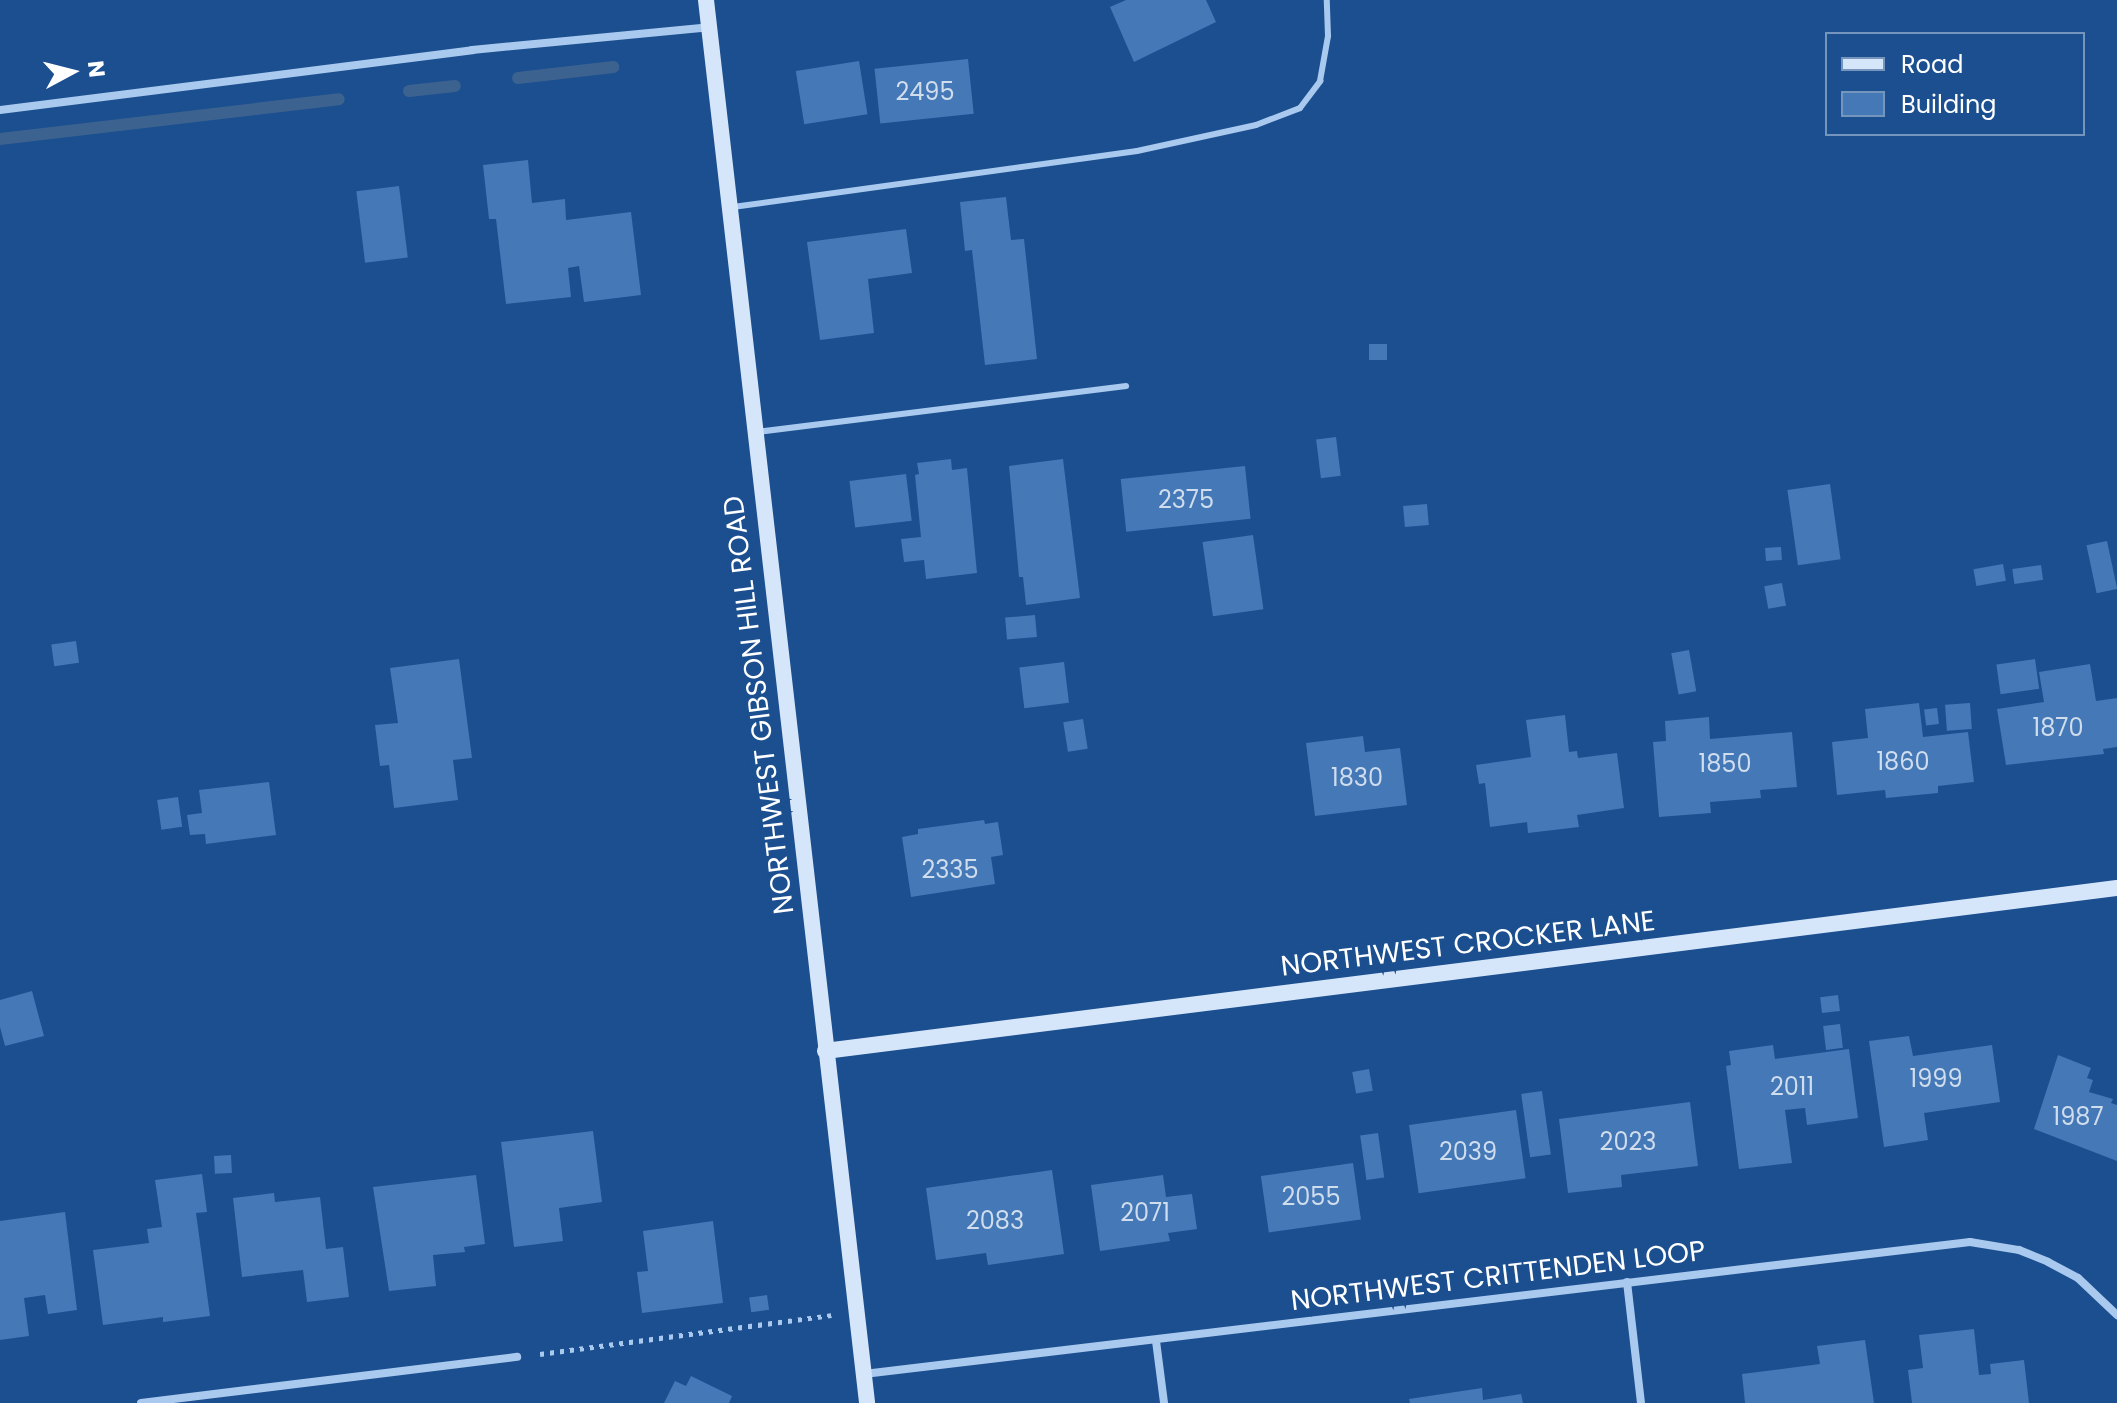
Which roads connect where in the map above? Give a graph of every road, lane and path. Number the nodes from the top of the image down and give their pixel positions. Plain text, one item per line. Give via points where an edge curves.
1 (706, 0) edge
2 (1327, 0) edge
3 (709, 27) junction
4 (0, 110) edge
5 (729, 207) junction
6 (1126, 386) dead end
7 (753, 432) junction
8 (2117, 888) edge
9 (825, 1051) junction
10 (1627, 1282) junction
11 (856, 1312) junction
12 (2117, 1315) edge
13 (1156, 1341) junction
14 (517, 1357) joint
15 (864, 1374) junction
16 (141, 1403) edge
17 (867, 1403) edge
18 (1164, 1403) edge
19 (1641, 1403) edge

1 - 3 main road, NORTHWEST GIBSON HILL ROAD
2 - 5 lane via 1328,36 1320,81 1300,108 1256,125 1137,151
3 - 4 street via 472,50
3 - 5 main road, NORTHWEST GIBSON HILL ROAD
5 - 7 main road, NORTHWEST GIBSON HILL ROAD
6 - 7 lane
7 - 9 main road, NORTHWEST GIBSON HILL ROAD
8 - 9 main road, NORTHWEST CROCKER LANE
9 - 11 main road, NORTHWEST GIBSON HILL ROAD
10 - 12 street, NORTHWEST CRITTENDEN LOOP via 1970,1242 2019,1250 2048,1262 2078,1278
10 - 13 street, NORTHWEST CRITTENDEN LOOP
10 - 19 street
11 - 14 path
11 - 15 main road, NORTHWEST GIBSON HILL ROAD
13 - 15 street, NORTHWEST CRITTENDEN LOOP
13 - 18 street
14 - 16 street
15 - 17 main road, NORTHWEST GIBSON HILL ROAD

